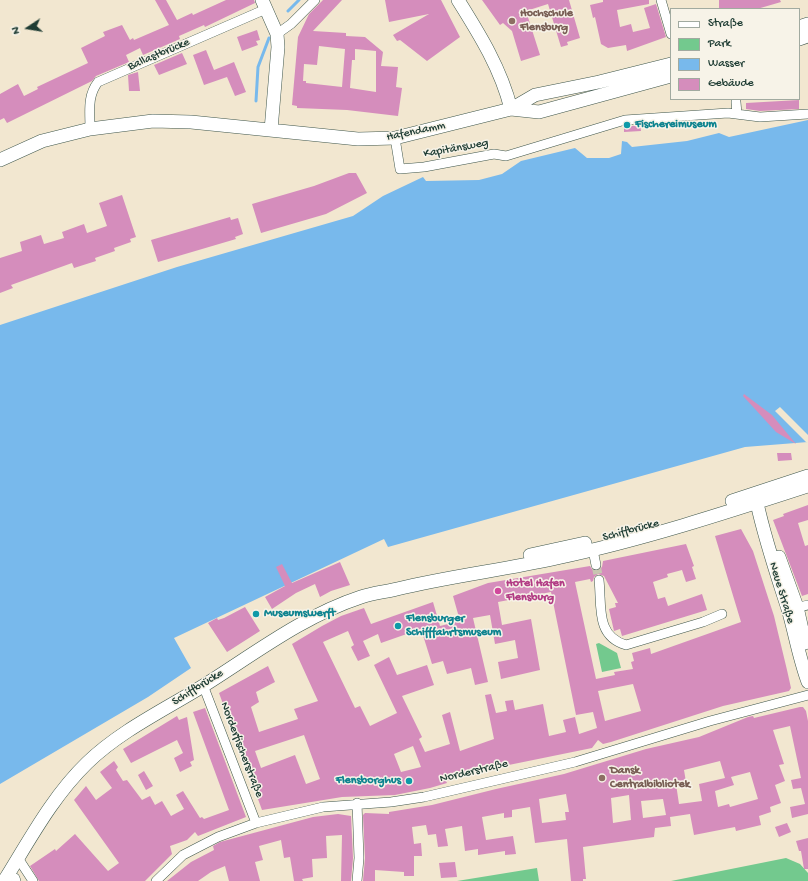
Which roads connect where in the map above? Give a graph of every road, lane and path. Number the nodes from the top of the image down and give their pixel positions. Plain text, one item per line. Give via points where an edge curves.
1 (315, 0) edge
2 (660, 0) edge
3 (460, 1) edge
4 (264, 4) edge
5 (670, 31) edge
6 (277, 34) junction
7 (670, 64) edge
8 (670, 76) edge
9 (736, 102) dead end
10 (511, 109) junction
11 (737, 114) junction
12 (808, 114) edge
13 (90, 129) junction
14 (271, 130) junction
15 (395, 138) junction
16 (0, 160) edge
17 (808, 476) edge
18 (808, 486) edge
19 (755, 498) junction
20 (593, 550) junction
21 (596, 565) tunnel mouth
22 (451, 576) junction
23 (599, 580) tunnel mouth
24 (798, 607) edge
25 (722, 614) dead end
26 (808, 656) edge
27 (808, 682) edge
28 (204, 685) junction
29 (808, 695) edge
30 (357, 803) junction
31 (256, 823) junction
32 (18, 858) junction
33 (12, 880) edge
34 (33, 881) edge
35 (156, 881) edge
36 (357, 881) edge

1 - 6 street
2 - 5 street
3 - 10 main road via 484,42 505,86
4 - 6 main road
4 - 13 street, Ballastbrücke via 98,82 90,99
6 - 14 main road via 277,69
7 - 10 main road, Hafendamm via 535,95
8 - 10 main road, Hafendamm via 539,112
9 - 11 street
10 - 15 main road, Hafendamm
11 - 12 street, Kapitänsweg via 760,117
11 - 15 street, Kapitänsweg via 624,118 506,156 494,154 400,169
13 - 14 main road via 153,121
13 - 16 main road via 42,141
14 - 15 main road, Hafendamm via 358,139
17 - 19 main road, Schiffbrücke
18 - 19 main road, Schiffbrücke
19 - 20 main road, Schiffbrücke via 662,532
19 - 22 main road, Schiffbrücke via 592,542 468,569
19 - 24 main road, Neue Straße via 766,545
20 - 21 street
20 - 22 main road, Schiffbrücke via 470,575
22 - 28 main road, Schiffbrücke via 362,597 326,611 296,626
23 - 25 street via 604,628 617,643 626,645
24 - 26 main road, Neue Straße
24 - 27 main road, Neue Straße via 802,668
28 - 31 street, Norderfischerstraße
28 - 32 main road, Schiffbrücke via 116,740 88,762 60,793
29 - 30 street, Norderstraße via 710,721 575,762 424,797 391,802
30 - 31 street, Norderstraße via 323,807
30 - 36 street
31 - 35 street, Norderstraße via 212,840 183,855
32 - 33 main road, Schiffbrücke
32 - 34 street

